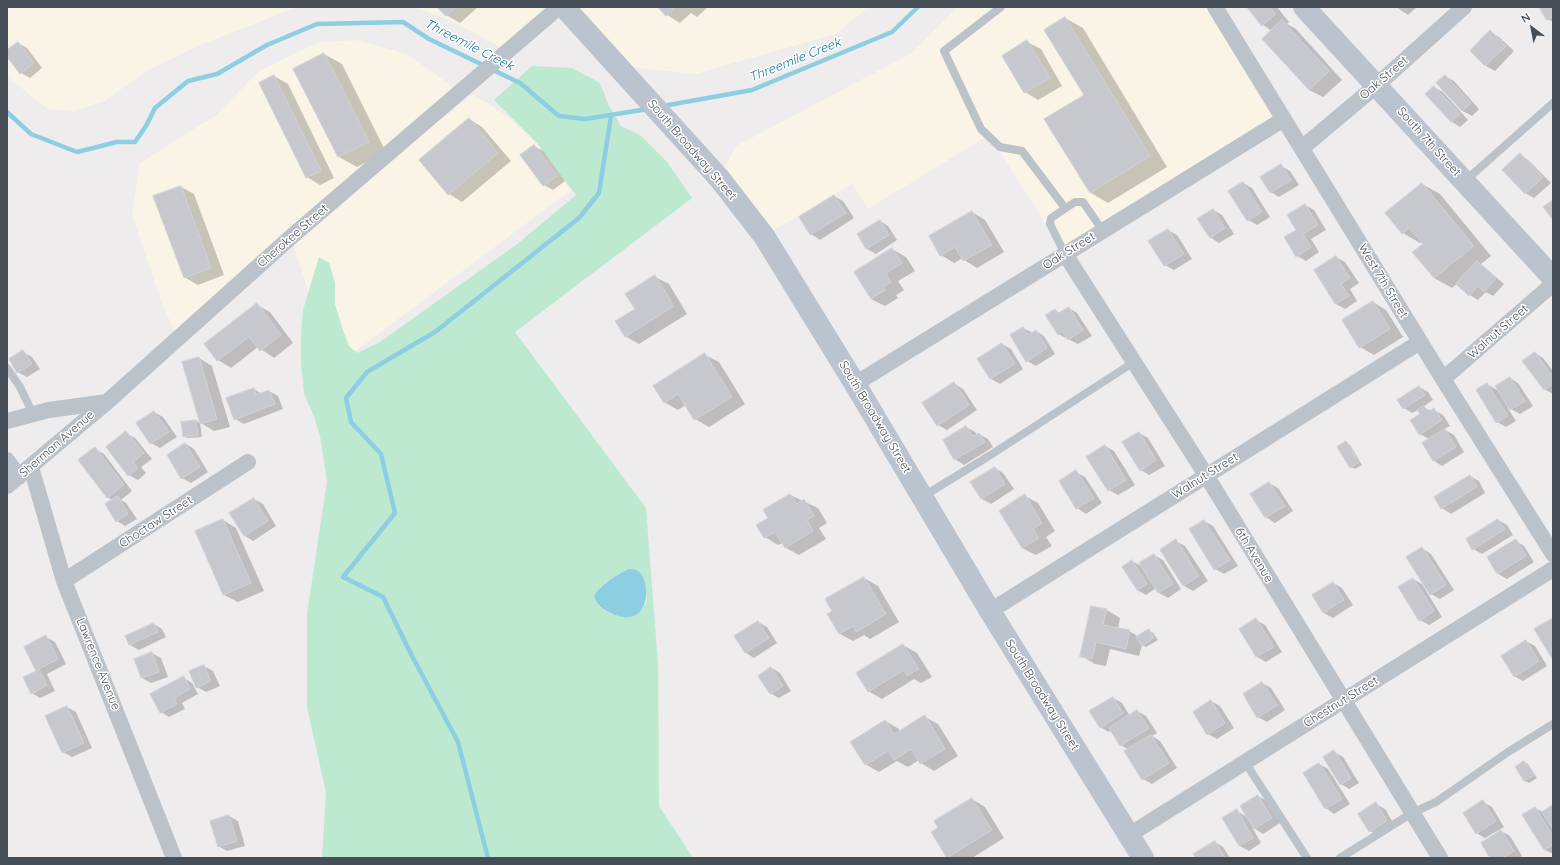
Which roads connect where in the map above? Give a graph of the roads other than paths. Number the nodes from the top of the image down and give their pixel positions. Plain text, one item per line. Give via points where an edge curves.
1 (559, 7) edge
2 (564, 7) edge
3 (1001, 7) edge
4 (1215, 7) edge
5 (1304, 7) edge
6 (1464, 7) edge
7 (1377, 85) junction
8 (1553, 103) edge
9 (1284, 119) junction
10 (1302, 148) junction
11 (1465, 181) junction
12 (1065, 208) junction
13 (1103, 230) junction
14 (1065, 254) junction
15 (1553, 278) edge
16 (1553, 284) edge
17 (1420, 342) junction
18 (1134, 362) junction
19 (7, 368) edge
20 (1443, 379) junction
21 (855, 384) junction
22 (107, 402) junction
23 (33, 414) junction
24 (7, 421) edge
25 (7, 460) edge
26 (248, 462) dead end
27 (1206, 475) junction
28 (19, 477) edge
29 (922, 497) junction
30 (1553, 554) edge
31 (1553, 569) edge
32 (64, 581) junction
33 (990, 611) junction
34 (1343, 701) junction
35 (1553, 724) edge
36 (1245, 762) junction
37 (1412, 813) junction
38 (1129, 836) junction
39 (174, 858) edge
40 (1143, 858) edge
41 (1307, 858) edge
42 (1340, 858) edge
43 (1440, 858) edge

1 - 22 street, Cherokee Street via 291,237
2 - 21 street, South Broadway Street via 719,178 764,236
3 - 12 lane via 944,51 981,129 1000,147 1022,151
4 - 9 street, West 7th Street
5 - 7 street, South 7th Street
6 - 7 street, Oak Street
7 - 10 street, Oak Street
7 - 11 street, South 7th Street
8 - 11 lane
9 - 10 street, West 7th Street
9 - 13 street, Oak Street
10 - 17 street, West 7th Street
11 - 15 street, South 7th Street
12 - 13 lane via 1075,202 1083,202
12 - 14 lane via 1051,218 1050,224
13 - 14 street, Oak Street
14 - 18 street, 6th Avenue
14 - 21 street, Oak Street
16 - 20 street, Walnut Street
17 - 20 street, West 7th Street
17 - 27 street, Walnut Street
18 - 27 street, 6th Avenue
18 - 29 lane
19 - 23 lane
20 - 30 street, West 7th Street
21 - 29 street, South Broadway Street
22 - 23 street
22 - 28 street, Sherman Avenue
23 - 24 street
25 - 28 street, Lawrence Avenue
26 - 32 street, Choctaw Street
27 - 33 street, Walnut Street
27 - 34 street, 6th Avenue
28 - 32 street, Lawrence Avenue
29 - 33 street, South Broadway Street
31 - 34 street, Chestnut Street
32 - 39 street, Lawrence Avenue
33 - 38 street, South Broadway Street
34 - 36 street, Chestnut Street
34 - 37 street, 6th Avenue
35 - 37 lane via 1436,802
36 - 38 street, Chestnut Street
36 - 41 lane
37 - 42 lane
37 - 43 street, 6th Avenue
38 - 40 street, South Broadway Street

